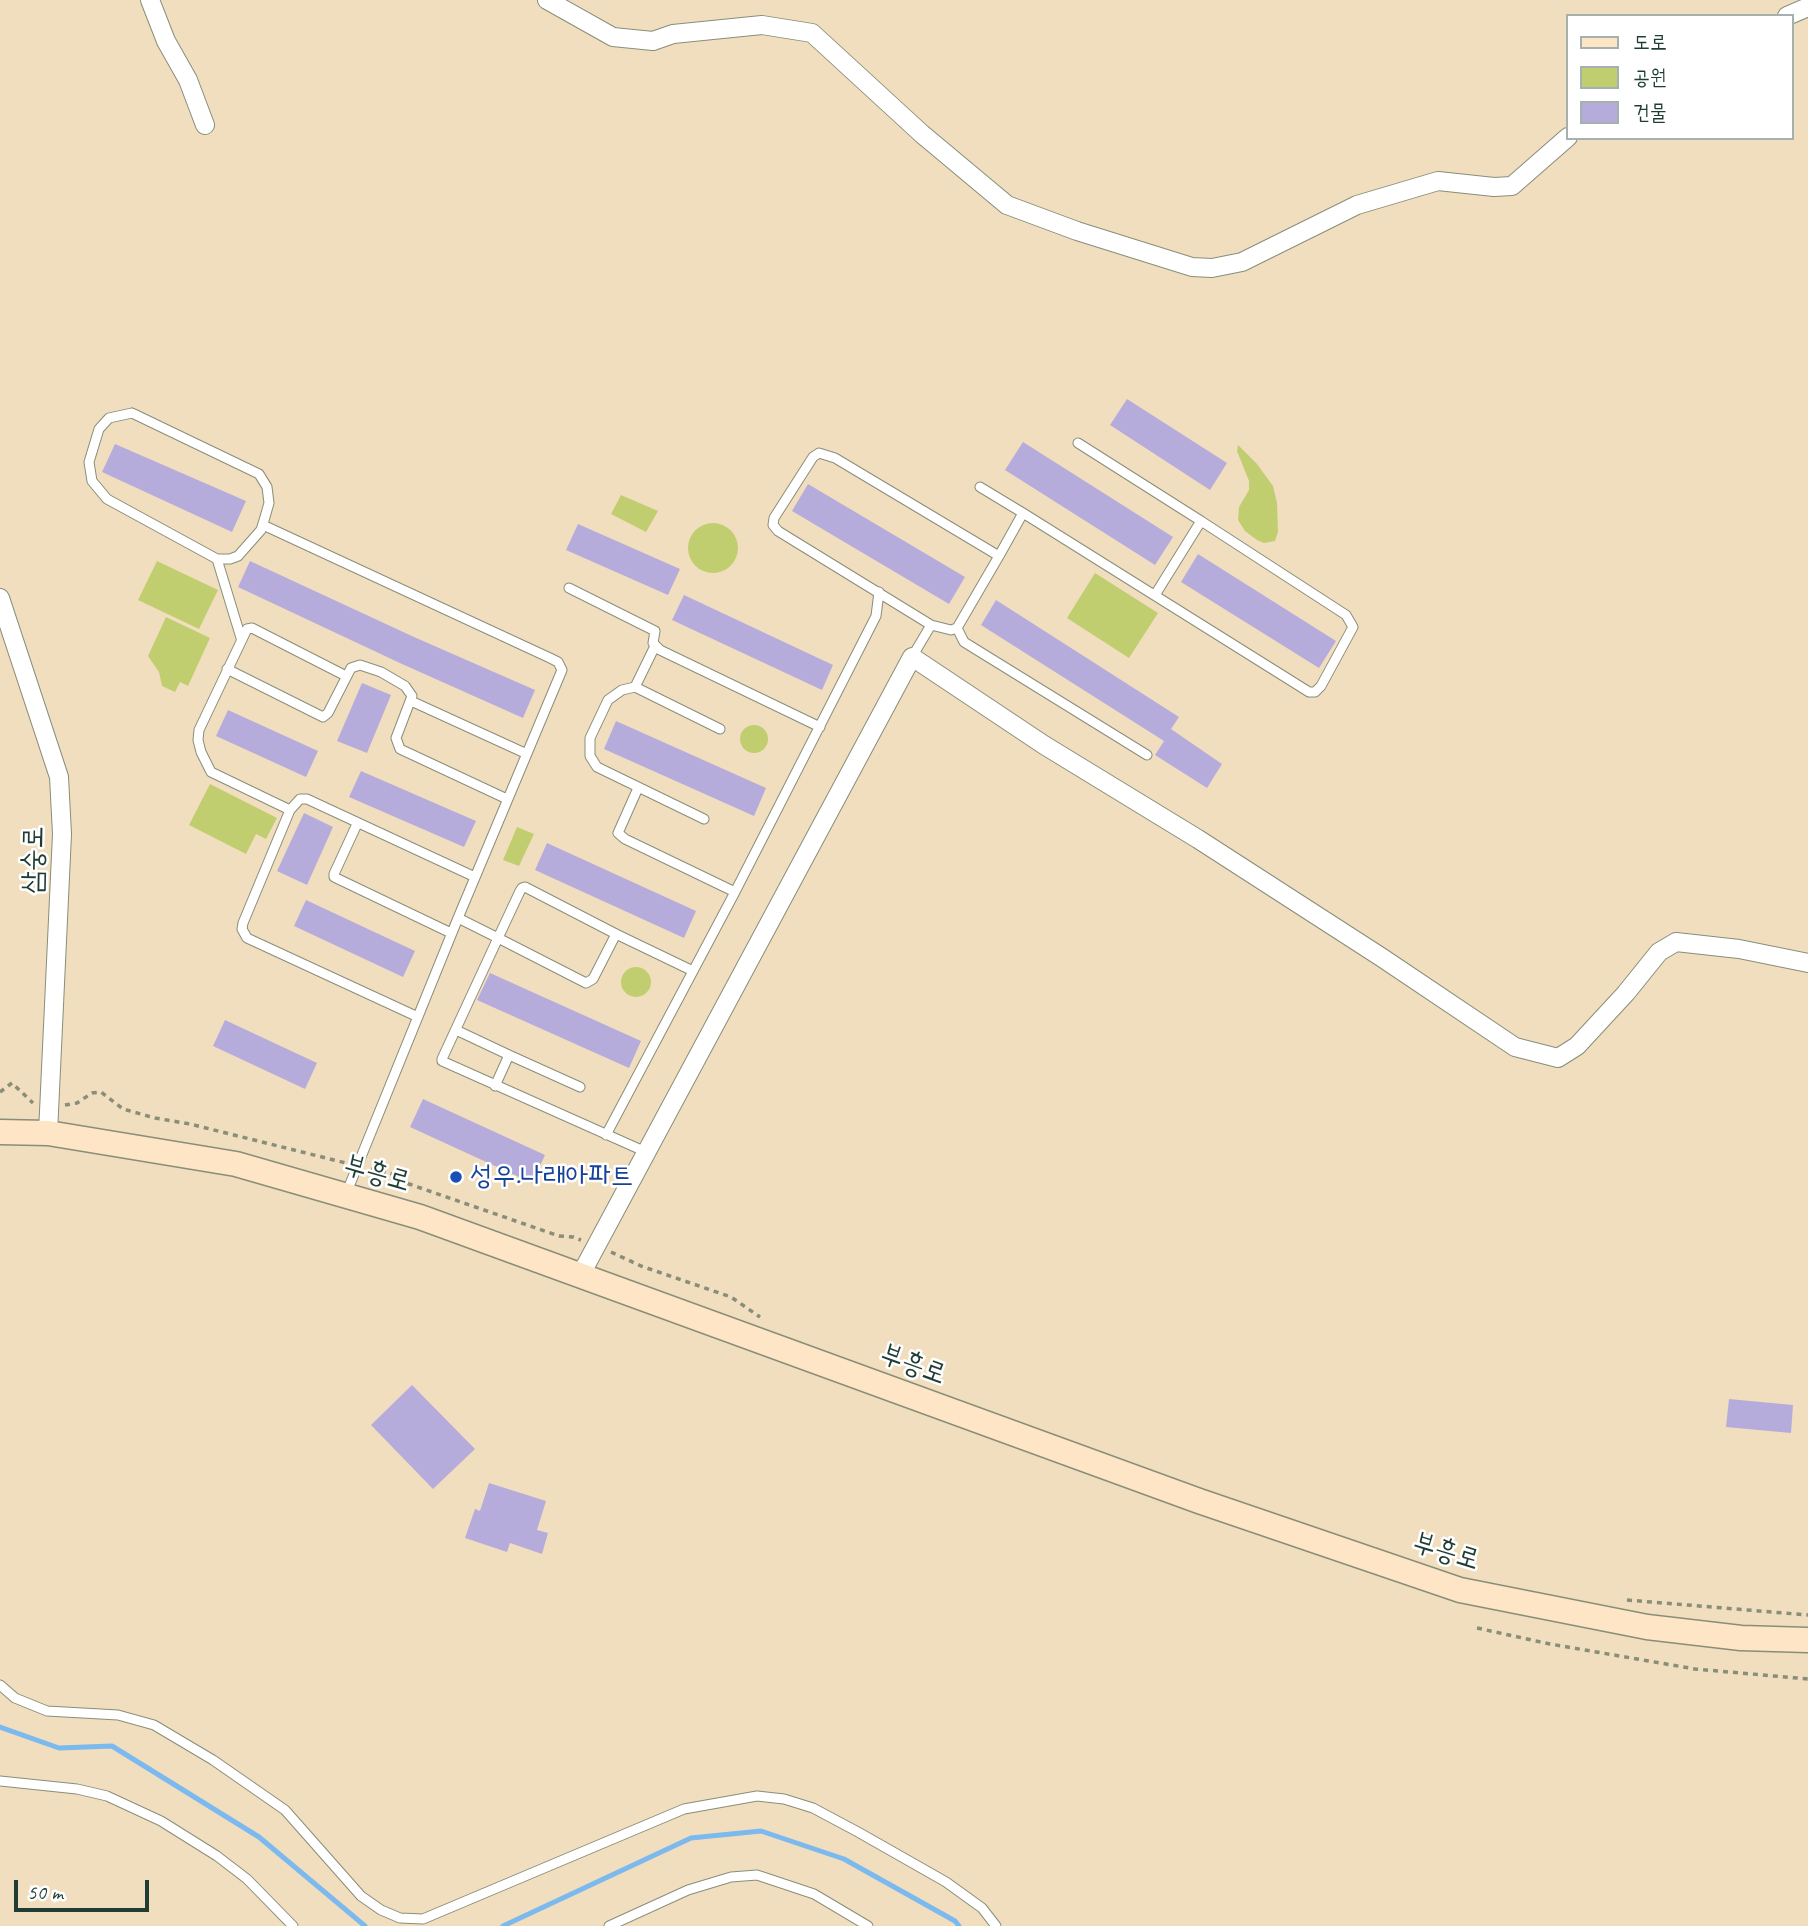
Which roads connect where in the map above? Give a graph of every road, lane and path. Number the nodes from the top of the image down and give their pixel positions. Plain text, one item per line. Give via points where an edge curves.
1 (150, 0) edge
2 (547, 0) edge
3 (1808, 7) edge
4 (1792, 14) edge
5 (205, 125) dead end
6 (1566, 139) edge
7 (1078, 443) dead end
8 (980, 486) dead end
9 (1023, 513) junction
10 (1200, 522) junction
11 (263, 525) junction
12 (999, 556) junction
13 (217, 559) junction
14 (569, 588) dead end
15 (879, 592) junction
16 (1155, 595) junction
17 (0, 598) edge
18 (930, 625) junction
19 (4, 626) edge
20 (957, 628) junction
21 (241, 638) junction
22 (654, 646) junction
23 (912, 657) junction
24 (227, 669) junction
25 (346, 676) junction
26 (635, 687) junction
27 (411, 701) junction
28 (820, 727) junction
29 (720, 729) dead end
30 (527, 754) junction
31 (1147, 755) dead end
32 (638, 788) junction
33 (507, 799) junction
34 (289, 810) junction
35 (704, 820) dead end
36 (357, 824) junction
37 (475, 877) junction
38 (735, 892) junction
39 (457, 918) junction
40 (451, 933) junction
41 (617, 933) junction
42 (499, 938) junction
43 (1808, 963) edge
44 (693, 971) junction
45 (418, 1017) junction
46 (456, 1030) junction
47 (509, 1055) junction
48 (495, 1086) junction
49 (580, 1087) dead end
50 (0, 1092) edge
51 (50, 1105) junction
52 (0, 1132) edge
53 (48, 1133) junction
54 (606, 1135) junction
55 (646, 1152) junction
56 (358, 1166) junction
57 (345, 1195) junction
58 (596, 1246) junction
59 (580, 1276) junction
60 (765, 1321) dead end
61 (1622, 1599) dead end
62 (1808, 1615) edge
63 (1478, 1628) dead end
64 (1808, 1640) edge
65 (1808, 1679) edge
66 (0, 1685) edge
67 (0, 1781) edge
68 (293, 1926) edge
69 (609, 1926) edge
70 (868, 1926) edge
71 (996, 1926) edge

1 - 5 street
2 - 6 street via 613,37 653,41 673,34 761,25 812,33 1007,205 1192,267 1242,262 1357,205 1438,181 1512,186
3 - 4 street
7 - 10 lane
8 - 9 lane
9 - 12 lane
9 - 16 lane
10 - 16 lane
10 - 16 lane via 1350,619 1351,632 1321,686 1311,692 1301,688
11 - 13 lane via 238,556
11 - 13 lane via 269,503 259,474 132,413 109,418 99,429 89,462 92,481 107,499
11 - 30 lane via 558,662 562,670
12 - 15 lane via 835,458 819,453 809,461 773,525
12 - 20 lane
13 - 21 lane
14 - 22 lane via 655,631
15 - 18 lane
15 - 28 lane via 876,616
17 - 19 street, 삼숭로
18 - 20 lane
18 - 23 lane
19 - 51 street, 삼숭로 via 59,777 62,834
20 - 31 lane via 964,642
21 - 24 lane
21 - 25 lane via 252,628
22 - 26 lane
22 - 28 lane
23 - 43 street via 1515,1047 1558,1058 1577,1046 1659,952 1676,942
23 - 55 street
24 - 25 lane via 323,717
24 - 34 lane via 199,730 204,761 211,772
25 - 27 lane via 360,665 382,672 405,686
26 - 29 lane
26 - 32 lane via 608,700 590,738 590,756 597,768
27 - 30 lane
27 - 33 lane via 396,738 400,749
28 - 38 lane
30 - 33 lane
32 - 35 lane
32 - 38 lane via 618,833
33 - 37 lane
34 - 36 lane via 300,799 307,799
34 - 45 lane via 243,923 247,938
36 - 37 lane
36 - 40 lane via 334,877
37 - 39 lane
38 - 44 lane
39 - 40 lane
39 - 42 lane
40 - 45 lane
41 - 42 lane via 593,979 586,983
41 - 42 lane via 525,887
41 - 44 lane
42 - 46 lane
44 - 54 lane
45 - 56 lane
46 - 47 lane
46 - 48 lane via 443,1063
47 - 48 lane
47 - 49 lane
48 - 54 lane
50 - 51 path via 12,1083 32,1103
51 - 53 street, 삼숭로
51 - 56 path via 77,1103 101,1092 123,1109
52 - 53 main road, 부흥로
53 - 57 main road, 부흥로 via 236,1164
54 - 55 lane
55 - 58 street
56 - 57 lane
56 - 58 path
57 - 59 main road, 부흥로 via 420,1217
58 - 59 street
58 - 60 path via 731,1297
59 - 64 main road, 부흥로 via 1199,1501 1460,1590 1647,1628
61 - 62 path
63 - 65 path via 1695,1668
66 - 71 lane via 15,1698 47,1711 118,1715 154,1725 285,1810 361,1896 400,1918 423,1919 684,1809 757,1796 785,1798 858,1832 946,1882 982,1908
67 - 68 lane via 107,1796 161,1821 247,1879
69 - 70 lane via 688,1890 731,1877 757,1875 814,1894

